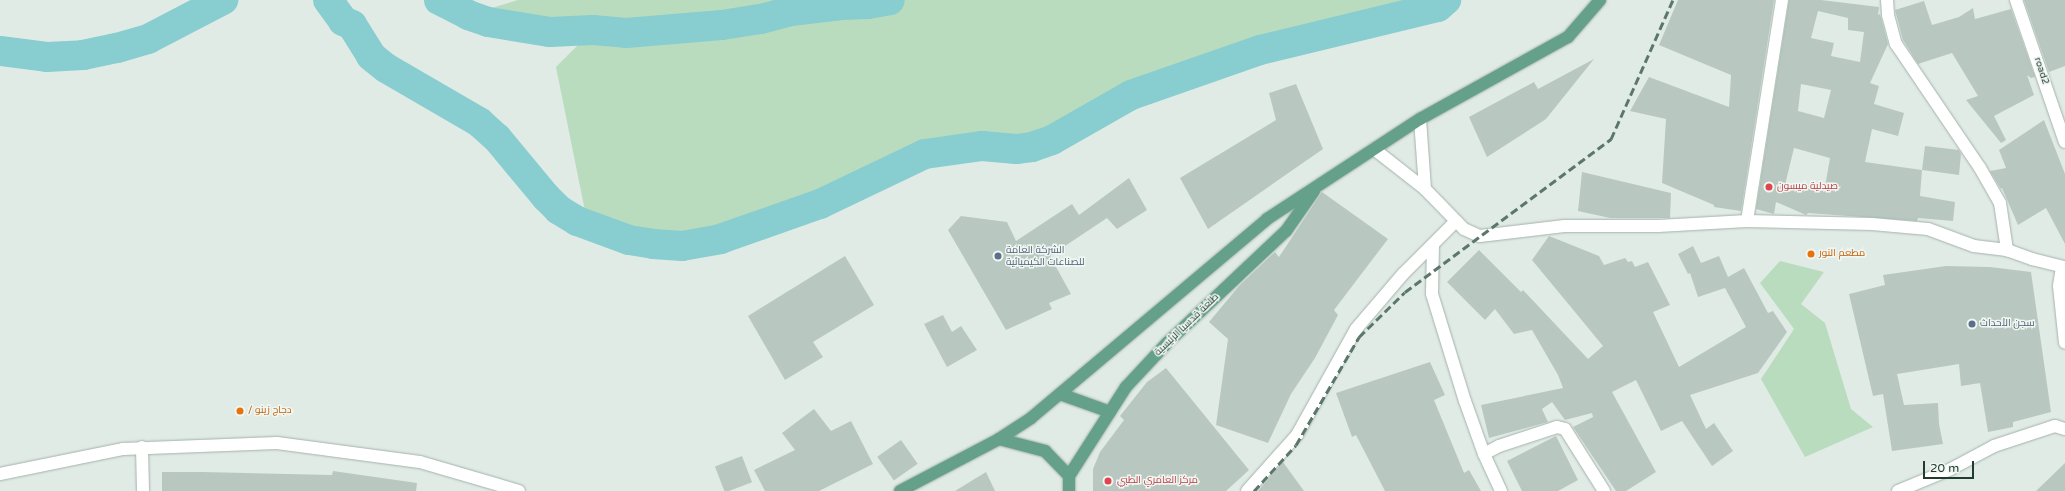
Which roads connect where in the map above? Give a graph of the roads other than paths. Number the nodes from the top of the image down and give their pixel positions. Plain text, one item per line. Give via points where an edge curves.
1 (1600, 0) edge
2 (1782, 0) edge
3 (1887, 0) edge
4 (2016, 0) edge
5 (1420, 119) junction
6 (2065, 142) edge
7 (1374, 149) junction
8 (1318, 186) junction
9 (1425, 189) junction
10 (1748, 220) junction
11 (1456, 221) junction
12 (1433, 245) junction
13 (2007, 250) junction
14 (2063, 267) edge
15 (2065, 343) edge
16 (1060, 394) junction
17 (1110, 412) junction
18 (2065, 429) edge
19 (999, 438) junction
20 (142, 447) junction
21 (1484, 454) junction
22 (0, 474) edge
23 (1069, 476) junction
24 (143, 491) edge
25 (519, 491) edge
26 (900, 491) edge
27 (1069, 491) edge
28 (1247, 491) edge
29 (1501, 491) edge
30 (1604, 491) edge
31 (1898, 491) edge

1 - 5 main road via 1568,37
2 - 10 street
3 - 13 street via 1888,15 1896,44 2000,202
4 - 6 street, road2
5 - 7 main road
5 - 9 street
7 - 8 main road
7 - 9 street
8 - 16 main road via 1267,219
8 - 17 main road, طلعة قدسيا الرئيسية via 1286,231 1167,343 1126,387
9 - 11 street
10 - 11 street via 1658,226 1564,226 1480,236 1464,229
10 - 13 street via 1872,224 1921,229 1974,246
11 - 12 street
12 - 21 street via 1432,294 1449,353
12 - 28 street via 1403,274 1356,329 1297,435
13 - 14 street
14 - 15 street via 2059,286
16 - 17 main road
16 - 19 main road via 1032,418
17 - 23 main road, طلعة قدسيا الرئيسية
18 - 31 street via 2055,426 1994,446 1951,469
19 - 23 main road via 1045,451
19 - 26 main road
20 - 22 street
20 - 24 street
20 - 25 street via 277,443 420,462
21 - 29 street
21 - 30 street via 1557,427 1565,429
23 - 27 main road

